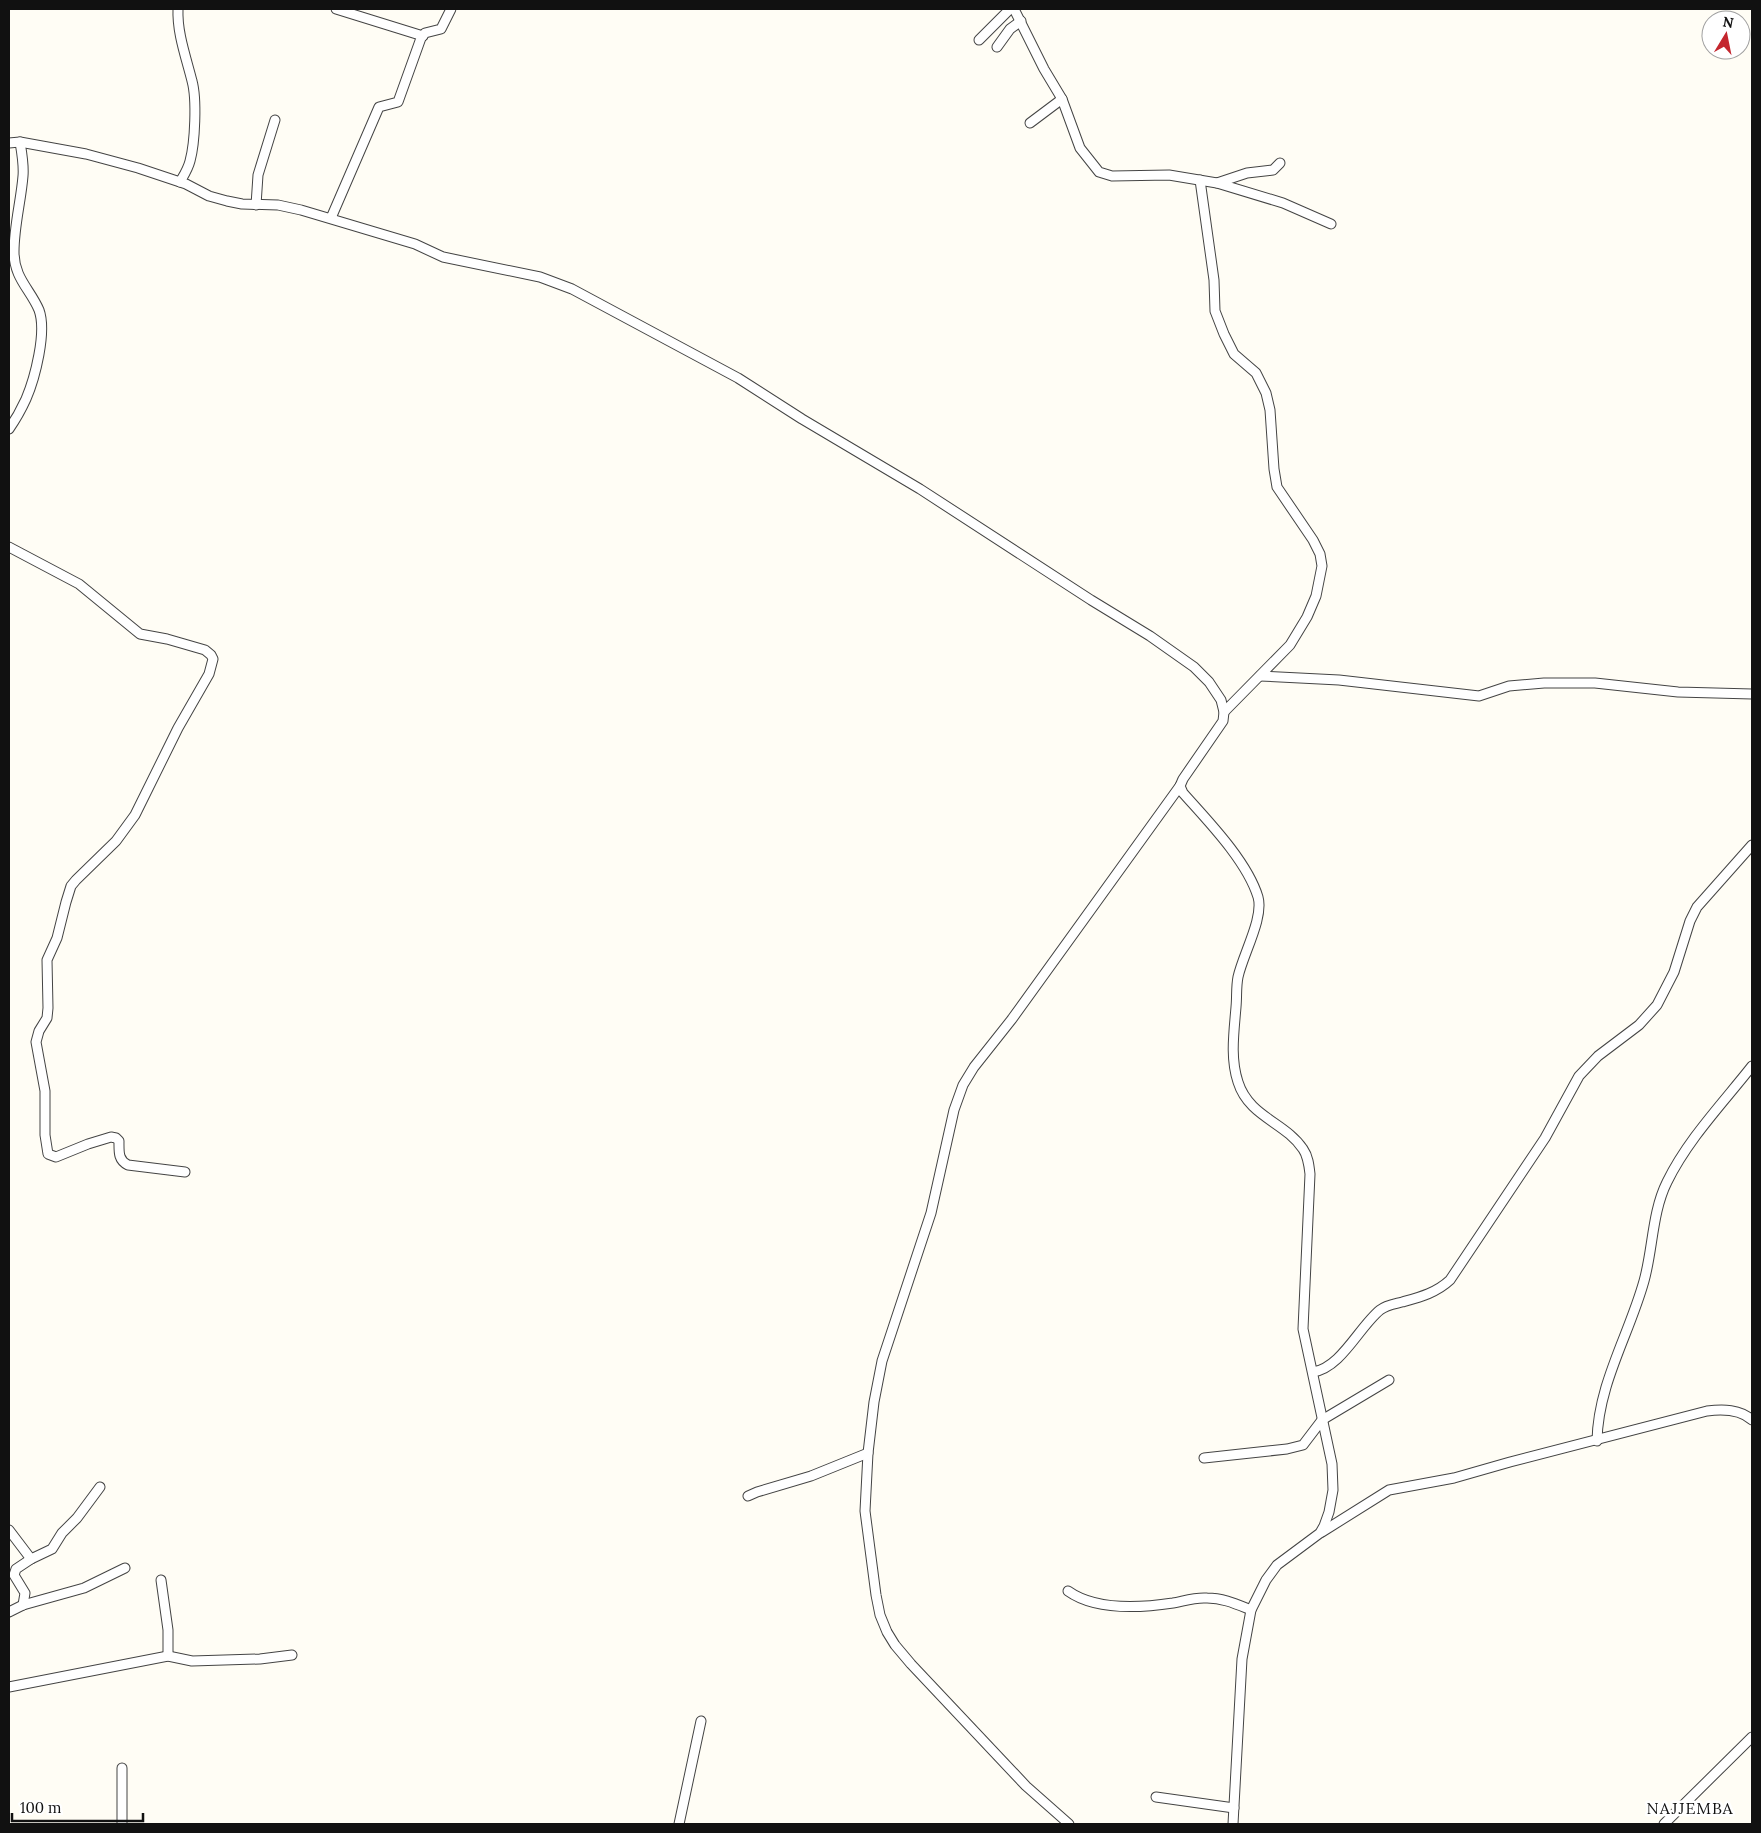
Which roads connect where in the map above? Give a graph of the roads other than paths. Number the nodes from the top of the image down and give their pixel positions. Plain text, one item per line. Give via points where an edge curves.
1 (178, 9) edge
2 (336, 9) edge
3 (451, 9) edge
4 (1010, 9) edge
5 (1014, 9) edge
6 (1021, 21) junction
7 (423, 36) junction
8 (979, 40) dead end
9 (997, 47) dead end
10 (1062, 99) junction
11 (275, 120) dead end
12 (1030, 123) dead end
13 (9, 142) edge
14 (20, 142) junction
15 (1280, 163) dead end
16 (1200, 180) junction
17 (180, 182) junction
18 (1217, 183) junction
19 (256, 205) junction
20 (331, 218) junction
21 (1331, 224) dead end
22 (9, 428) edge
23 (9, 547) edge
24 (1260, 676) junction
25 (1752, 694) edge
26 (1224, 712) junction
27 (1180, 786) junction
28 (1752, 845) edge
29 (1752, 1066) edge
30 (185, 1172) dead end
31 (1313, 1372) junction
32 (1389, 1380) dead end
33 (1751, 1415) edge
34 (1322, 1420) junction
35 (1597, 1441) junction
36 (868, 1453) junction
37 (1204, 1458) dead end
38 (100, 1487) dead end
39 (748, 1496) dead end
40 (9, 1530) edge
41 (1320, 1533) junction
42 (31, 1559) junction
43 (125, 1568) dead end
44 (161, 1580) dead end
45 (1068, 1591) dead end
46 (23, 1606) junction
47 (1251, 1610) junction
48 (9, 1612) edge
49 (292, 1655) dead end
50 (168, 1656) junction
51 (9, 1687) edge
52 (702, 1721) dead end
53 (1752, 1737) edge
54 (122, 1768) dead end
55 (1156, 1797) dead end
56 (1234, 1808) junction
57 (122, 1824) edge
58 (679, 1824) edge
59 (1069, 1824) edge
60 (1234, 1824) edge
61 (1664, 1824) edge

1 - 17 street via 179,30 196,106 193,151
2 - 7 street
3 - 7 street via 441,29
4 - 8 street
5 - 6 street
6 - 9 street via 1010,29
6 - 10 street
7 - 20 street via 398,102 379,107
10 - 12 street
10 - 16 street via 1080,148 1099,172 1112,176 1169,175
11 - 19 street via 258,175
13 - 14 street
14 - 17 street via 86,154
14 - 22 street via 23,176 15,262 23,286 39,310 42,334 31,385 19,415
15 - 18 street via 1273,170 1247,173
16 - 18 street
16 - 24 street via 1214,280 1215,311 1234,354 1256,373 1266,393 1277,487 1313,540 1322,566 1308,617 1290,645
17 - 19 street via 209,196
18 - 21 street via 1283,203
19 - 20 street via 278,205
20 - 26 street via 414,244 443,257 558,283 730,374 927,493 1150,636 1194,667 1209,682 1221,700
23 - 30 street via 79,584 140,634 205,650 212,655 209,674 178,728 135,816 116,841 71,886 47,960 48,1008 36,1042 45,1091 48,1154 56,1156 116,1138 121,1160 128,1165
24 - 25 street via 1339,680 1479,696 1509,686 1544,683 1595,683 1678,692
24 - 26 street
26 - 27 street via 1219,728
27 - 31 street via 1242,865 1259,899 1257,922 1238,978 1234,1060 1242,1093 1263,1116 1304,1149 1308,1160 1303,1320 1304,1340
27 - 36 street via 963,1085 930,1213 882,1361
28 - 31 street via 1697,906 1674,972 1657,1005 1640,1024 1598,1056 1579,1076 1545,1138 1450,1280 1429,1294 1384,1308 1336,1360 1321,1371
29 - 35 street via 1677,1162 1666,1183 1644,1283 1604,1391
31 - 34 street
32 - 34 street
33 - 35 street via 1730,1410 1707,1411
34 - 37 street via 1303,1445
34 - 41 street via 1332,1464 1333,1490 1327,1520
35 - 41 street via 1454,1478 1389,1490
36 - 39 street
36 - 59 street via 866,1529 880,1615 887,1632 917,1671 1026,1786
38 - 42 street via 52,1549
40 - 42 street
41 - 47 street via 1277,1565
42 - 46 street via 14,1572 24,1594
43 - 46 street via 84,1588
44 - 50 street
45 - 47 street via 1078,1598 1112,1605 1154,1605 1210,1598 1226,1600
46 - 48 street
47 - 56 street via 1242,1659
49 - 50 street via 192,1661
50 - 51 street
52 - 58 street
53 - 61 street
54 - 57 street
55 - 56 street
56 - 60 street

